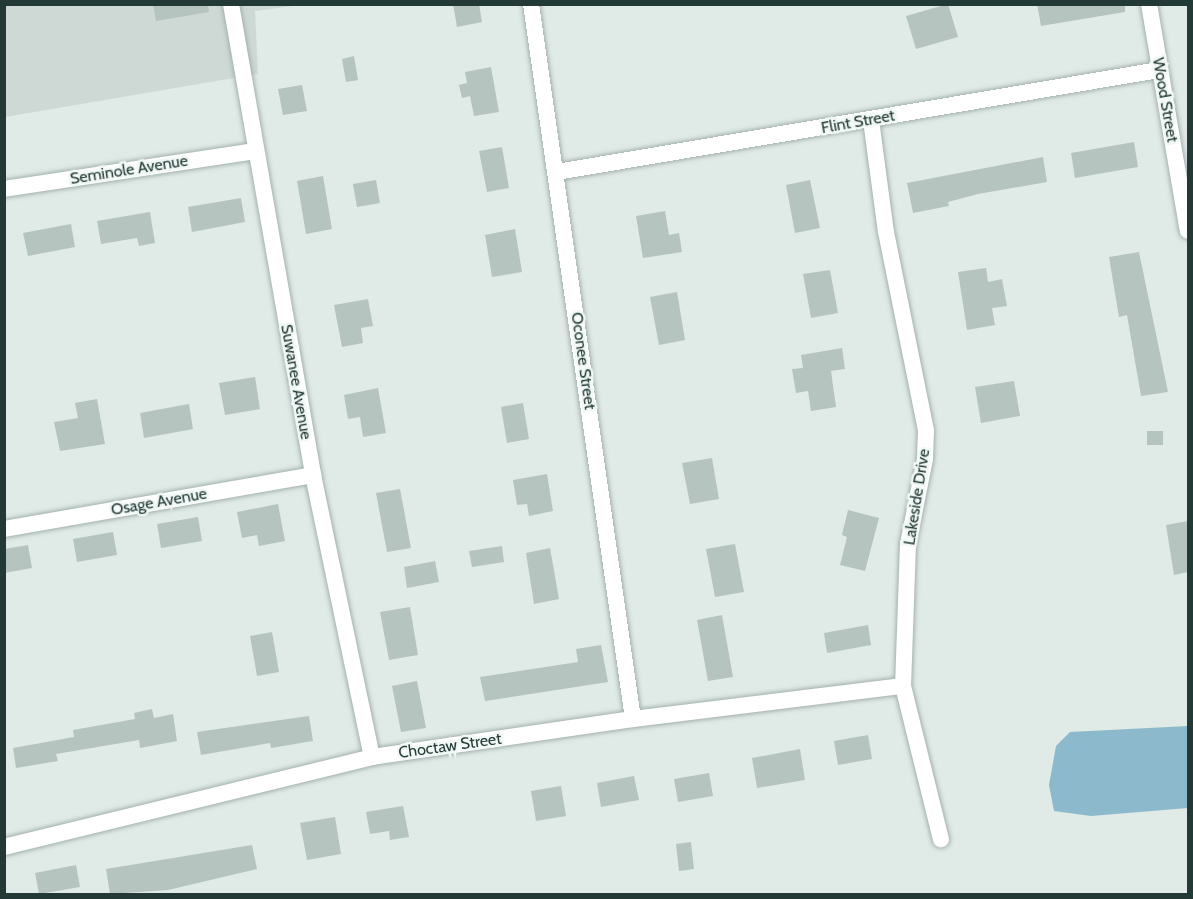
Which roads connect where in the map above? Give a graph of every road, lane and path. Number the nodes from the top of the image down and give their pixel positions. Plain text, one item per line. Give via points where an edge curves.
1 (231, 4) edge
2 (531, 4) edge
3 (1149, 4) edge
4 (1159, 70) junction
5 (871, 120) junction
6 (254, 151) junction
7 (557, 172) junction
8 (4, 189) edge
9 (1188, 231) edge
10 (313, 475) junction
11 (4, 529) edge
12 (903, 686) junction
13 (633, 719) junction
14 (372, 757) junction
15 (941, 839) dead end
16 (4, 847) edge

1 - 6 street, Suwanee Avenue
2 - 7 street, Oconee Street
3 - 4 street, Wood Street
4 - 5 street, Flint Street
4 - 9 street, Wood Street
5 - 7 street, Flint Street
5 - 12 street, Lakeside Drive via 886,232 926,430 925,459 908,544
6 - 8 street, Seminole Avenue
6 - 10 street, Suwanee Avenue
7 - 13 street, Oconee Street
10 - 11 street, Osage Avenue
10 - 14 street, Suwanee Avenue
12 - 13 street, Choctaw Street
12 - 15 street, Lakeside Drive
13 - 14 street, Choctaw Street
14 - 16 street, Choctaw Street

